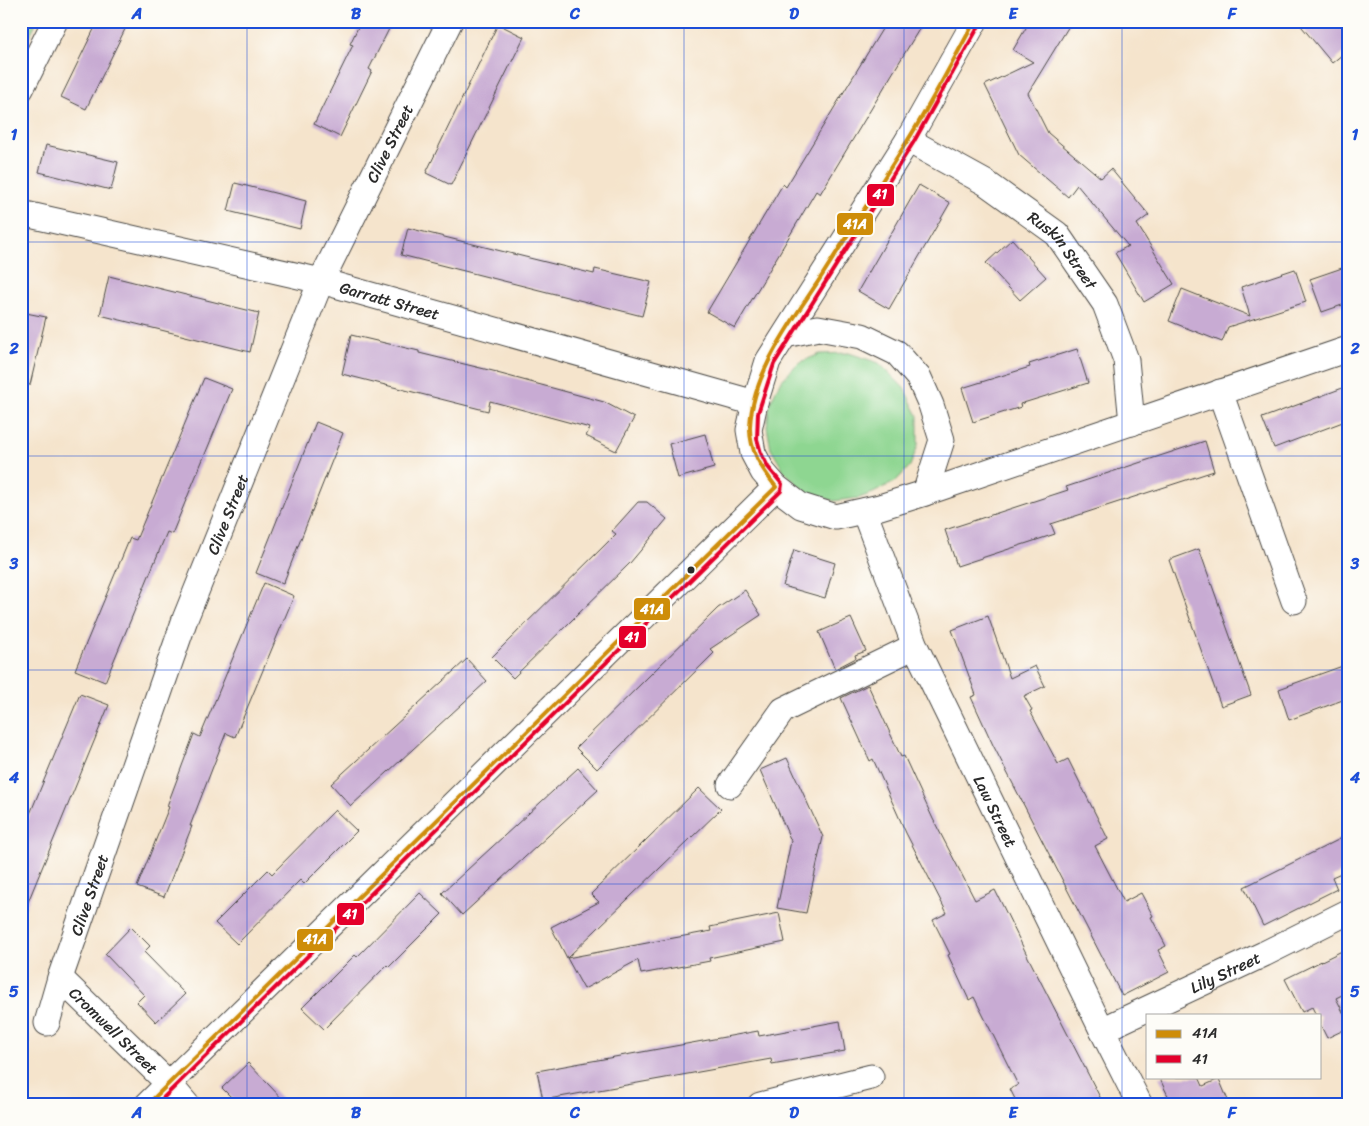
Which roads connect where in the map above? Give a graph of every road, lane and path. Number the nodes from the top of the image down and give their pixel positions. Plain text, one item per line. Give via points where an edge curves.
1 (55, 21) edge
2 (450, 21) edge
3 (975, 21) edge
4 (21, 89) edge
5 (908, 140) junction
6 (21, 213) edge
7 (321, 282) junction
8 (785, 335) junction
9 (1348, 349) edge
10 (1220, 392) junction
11 (755, 402) junction
12 (1132, 423) junction
13 (776, 487) junction
14 (925, 493) junction
15 (864, 511) junction
16 (1294, 601) dead end
17 (915, 646) junction
18 (730, 785) dead end
19 (1348, 912) edge
20 (60, 978) junction
21 (47, 1024) dead end
22 (1102, 1030) junction
23 (871, 1077) dead end
24 (169, 1084) junction
25 (147, 1105) edge
26 (187, 1105) edge
27 (760, 1105) edge
28 (1140, 1105) edge

1 - 4 street
2 - 7 street, Clive Street
3 - 5 street
5 - 8 street
5 - 12 street, Ruskin Street via 986,183 1057,234 1105,304 1126,360
6 - 7 street, Garratt Street
7 - 11 street, Garratt Street
7 - 20 street, Clive Street via 185,619
8 - 11 street via 768,361
8 - 14 street via 818,328 862,336 897,353 919,378 932,405 942,440
9 - 10 street
10 - 12 street
10 - 16 street
11 - 13 street via 749,430 753,453
12 - 14 street
13 - 15 street via 801,506 836,517
13 - 24 street
14 - 15 street
15 - 17 street, Law Street
17 - 18 street via 782,710
17 - 22 street, Law Street
19 - 22 street, Lily Street
20 - 21 street, Clive Street
20 - 24 street, Cromwell Street
22 - 28 street, Law Street
23 - 27 street
24 - 25 street
24 - 26 street, Cromwell Street

